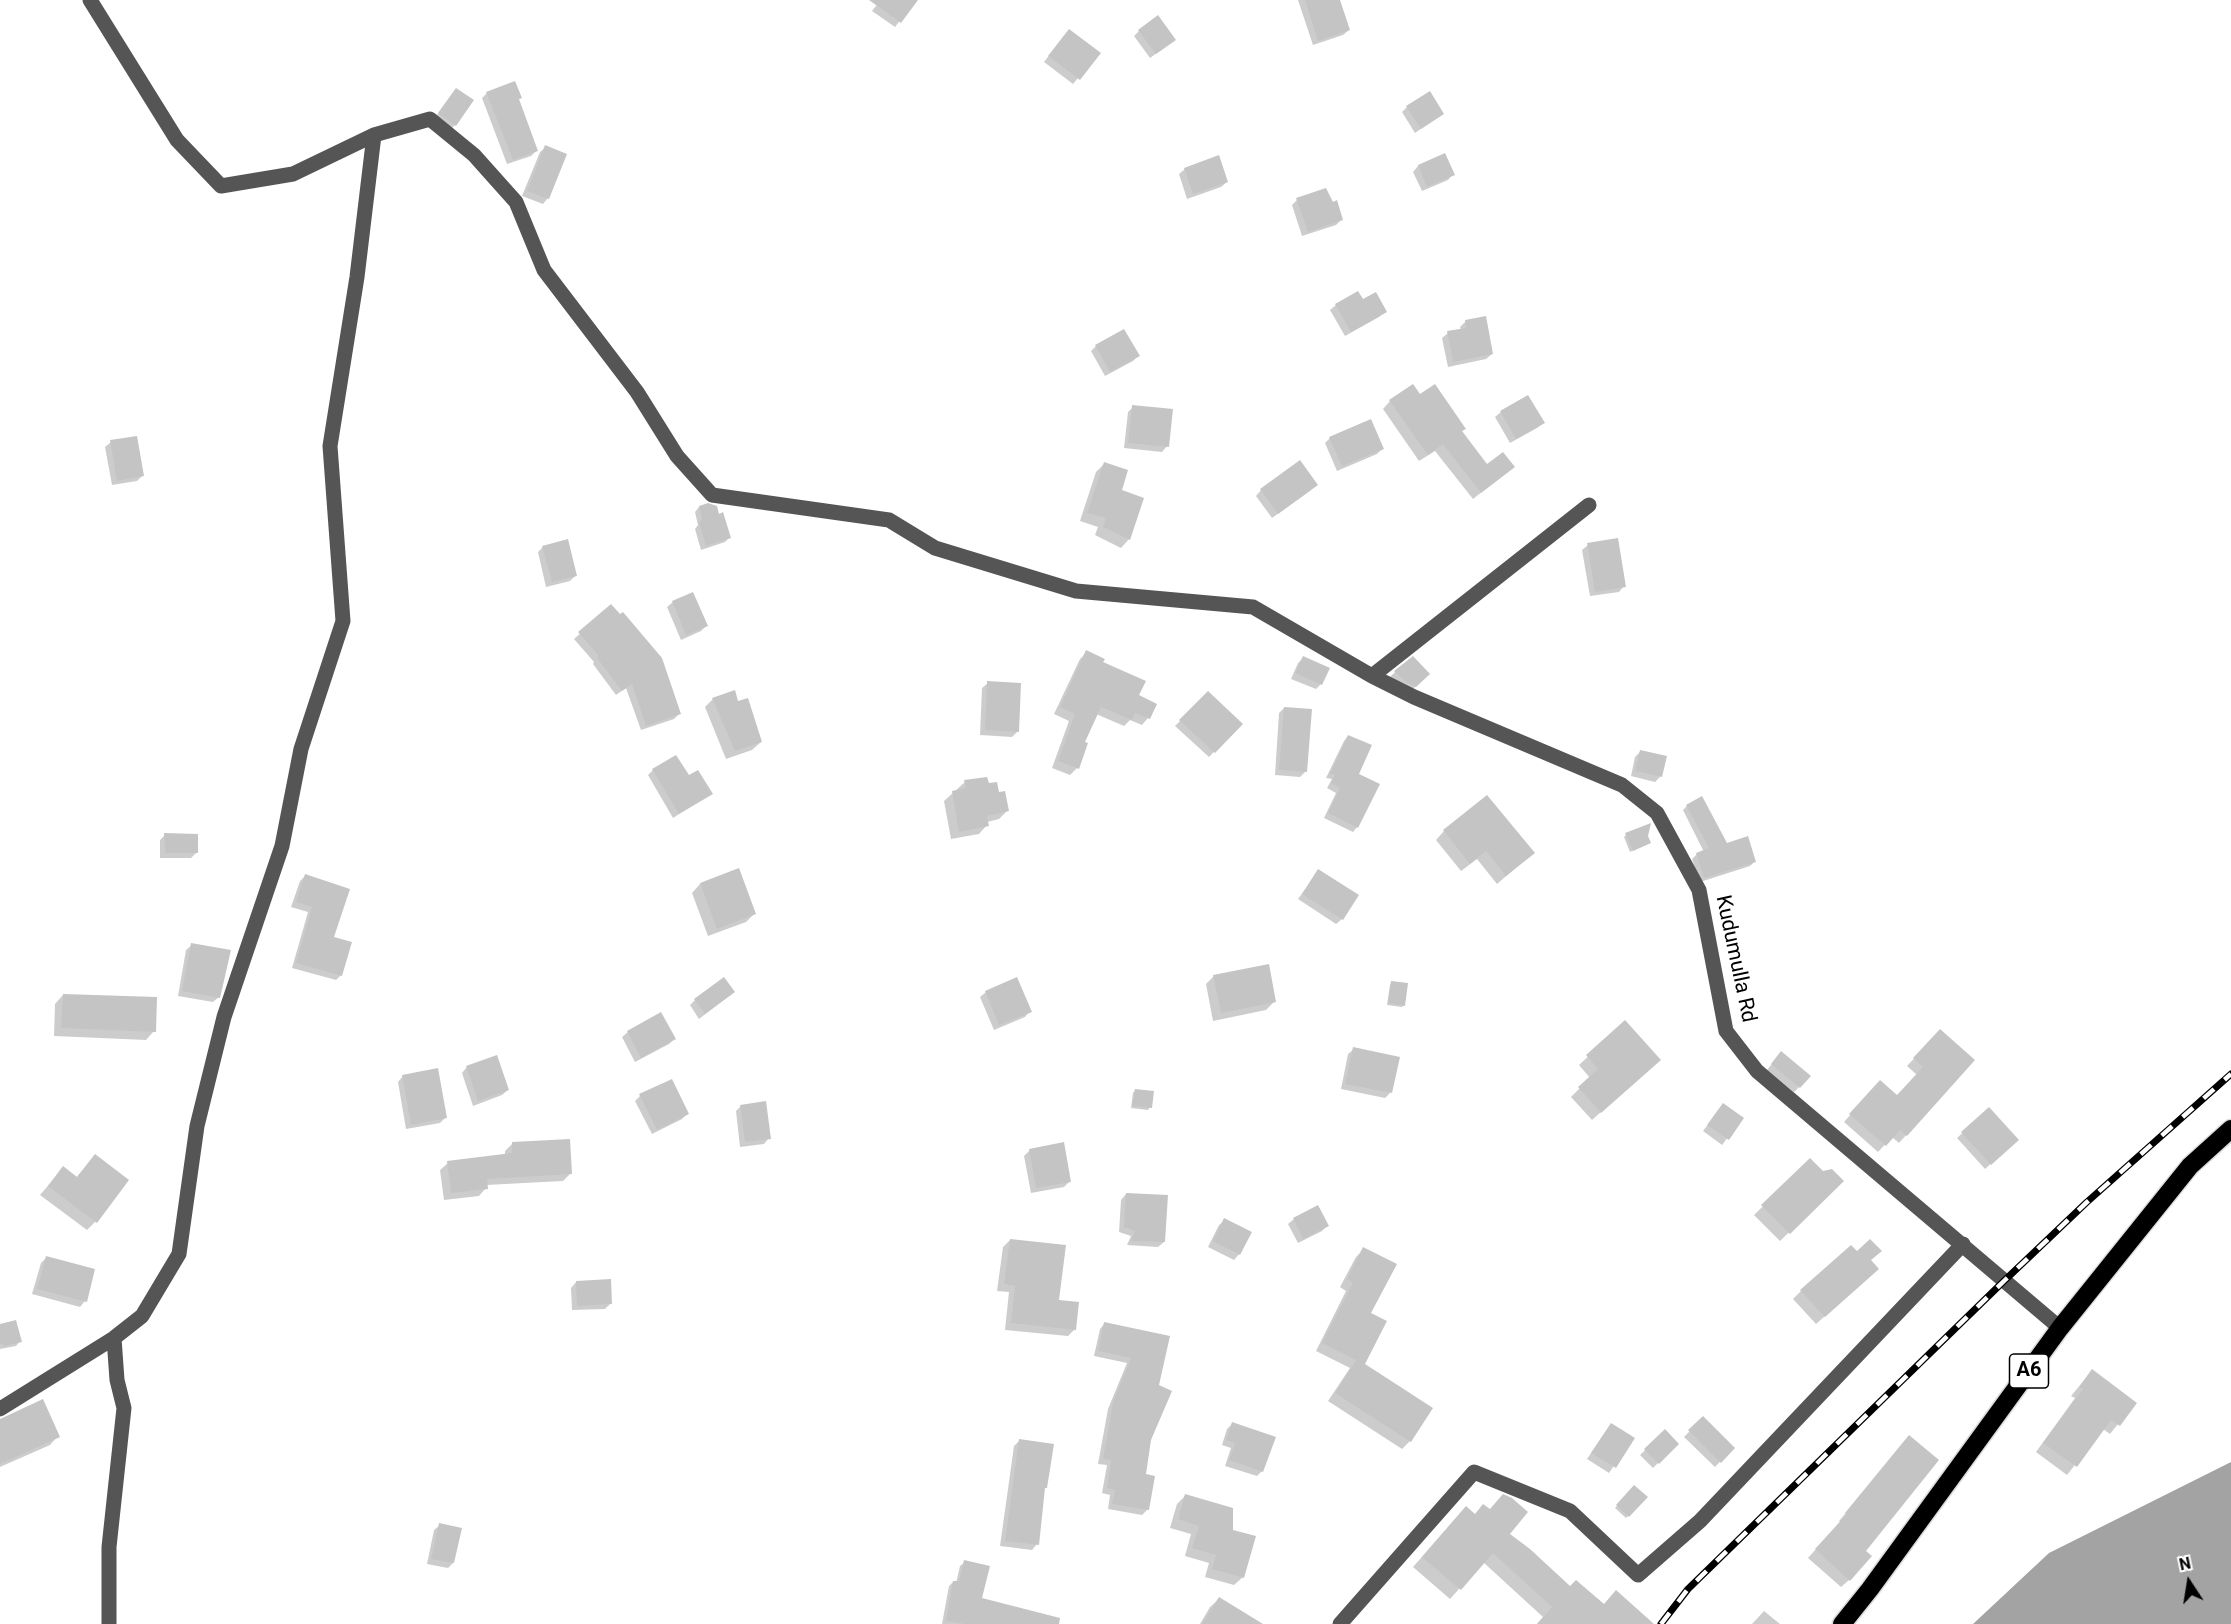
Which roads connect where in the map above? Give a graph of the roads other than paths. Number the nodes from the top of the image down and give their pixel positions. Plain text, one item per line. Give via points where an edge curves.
1 (90, 0) edge
2 (374, 135) junction
3 (1589, 505) dead end
4 (1372, 676) junction
5 (2231, 1129) edge
6 (1963, 1244) junction
7 (2060, 1328) junction
8 (114, 1338) junction
9 (0, 1409) edge
10 (109, 1624) edge
11 (1340, 1624) edge
12 (1842, 1624) edge

1 - 2 street via 177,140 221,186 293,174
2 - 4 street, Kudumulla Rd via 430,119 474,155 516,202 544,270 637,392 677,456 712,495 889,520 935,548 1076,591 1253,607
2 - 8 street via 357,277 330,446 343,621 301,749 282,846 224,1017 197,1126 179,1254 142,1316
3 - 4 street
4 - 6 street, Kudumulla Rd via 1622,785 1657,813 1699,890 1726,1031 1757,1071
5 - 7 highway, A6 via 2190,1166
6 - 7 street, Kudumulla Rd
6 - 11 street via 1700,1521 1638,1575 1570,1511 1474,1472
7 - 12 highway, A6
8 - 9 street
8 - 10 street via 124,1408 108,1547

